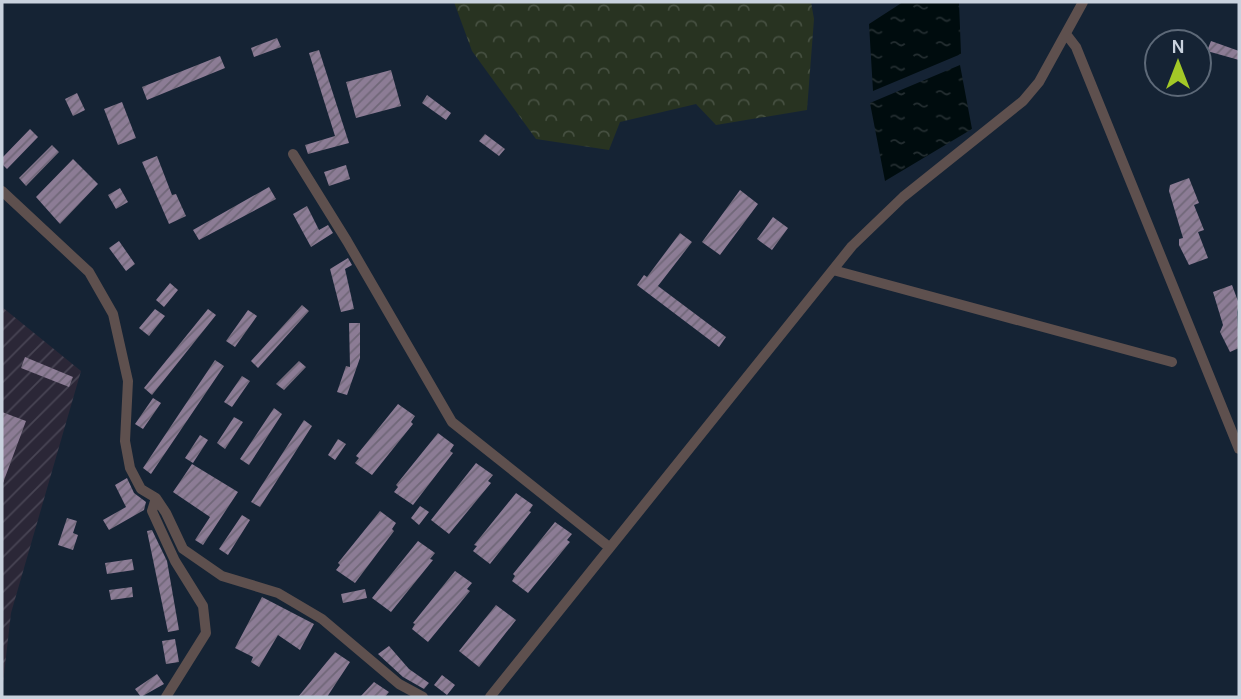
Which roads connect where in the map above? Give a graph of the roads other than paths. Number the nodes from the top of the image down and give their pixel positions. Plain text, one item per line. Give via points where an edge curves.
1 (1083, 2) edge
2 (1066, 34) junction
3 (293, 154) dead end
4 (2, 191) edge
5 (833, 270) junction
6 (1172, 362) dead end
7 (1239, 449) edge
8 (156, 498) junction
9 (609, 547) junction
10 (166, 697) edge
11 (423, 697) edge
12 (490, 697) edge

1 - 2 street
2 - 5 street via 1024,101 887,211
2 - 7 street via 1076,47 1124,159
3 - 9 street via 452,422
4 - 8 street via 89,272 113,314 128,381 125,441 130,468 141,489
5 - 6 street
5 - 9 street
8 - 10 street via 152,511 203,607 206,633
8 - 11 street via 183,549 222,576 278,593 322,619 399,684
9 - 12 street

